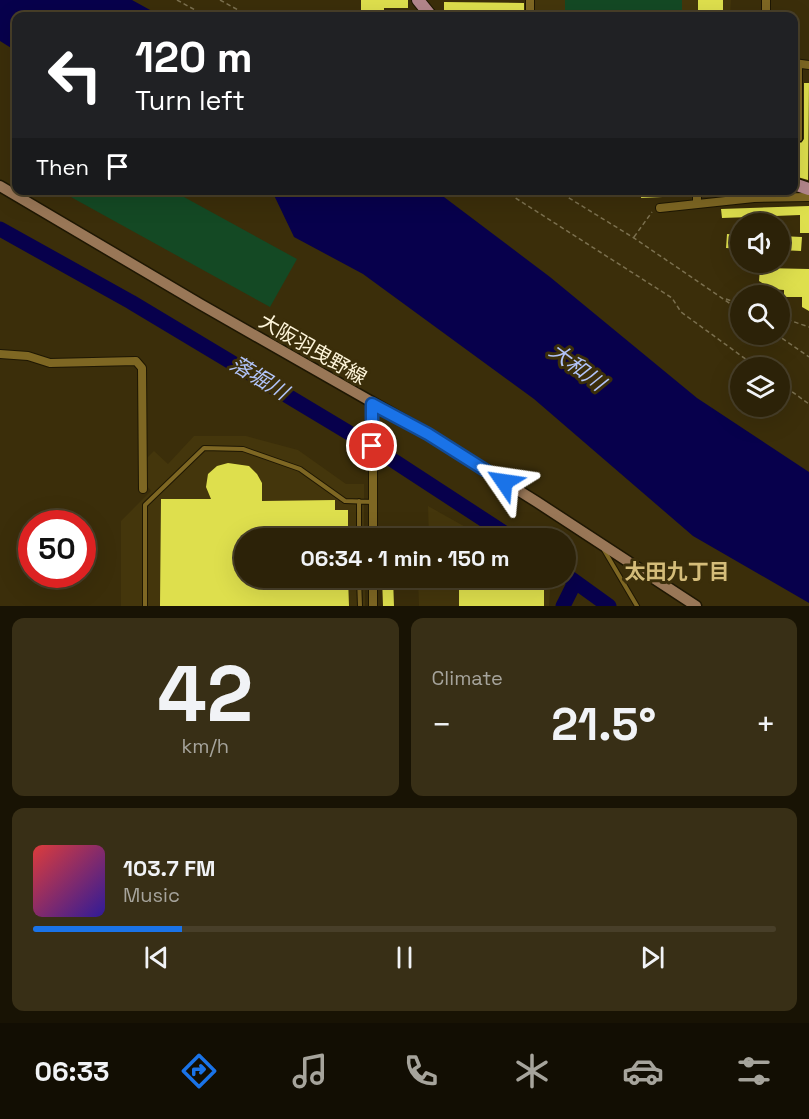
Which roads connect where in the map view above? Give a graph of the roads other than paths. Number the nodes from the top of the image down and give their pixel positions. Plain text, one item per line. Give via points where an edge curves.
1 (417, 0) edge
2 (428, 12) edge
3 (801, 64) edge
4 (800, 139) dead end
5 (15, 195) edge
6 (697, 195) edge
7 (809, 197) edge
8 (697, 204) junction
9 (660, 208) road end
10 (0, 354) edge
11 (372, 404) junction
12 (143, 489) dead end
13 (359, 501) junction
14 (372, 502) junction
15 (359, 528) edge
16 (373, 528) edge
17 (601, 544) junction
18 (359, 588) edge
19 (373, 588) edge
20 (145, 606) edge
21 (360, 606) edge
22 (373, 606) edge
23 (635, 606) edge
24 (696, 606) edge

1 - 2 main road
3 - 4 lane
5 - 11 main road, 大阪羽曳野線
6 - 8 street
7 - 8 street
8 - 9 street
10 - 12 street via 50,363 136,362 142,368
11 - 14 street
11 - 17 main road, 大阪羽曳野線 via 454,450
13 - 14 lane
13 - 15 lane
13 - 20 lane via 345,501 300,469 243,449 204,448 145,505
14 - 16 street
17 - 23 lane
17 - 24 main road, 大阪羽曳野線
18 - 21 lane
19 - 22 street

